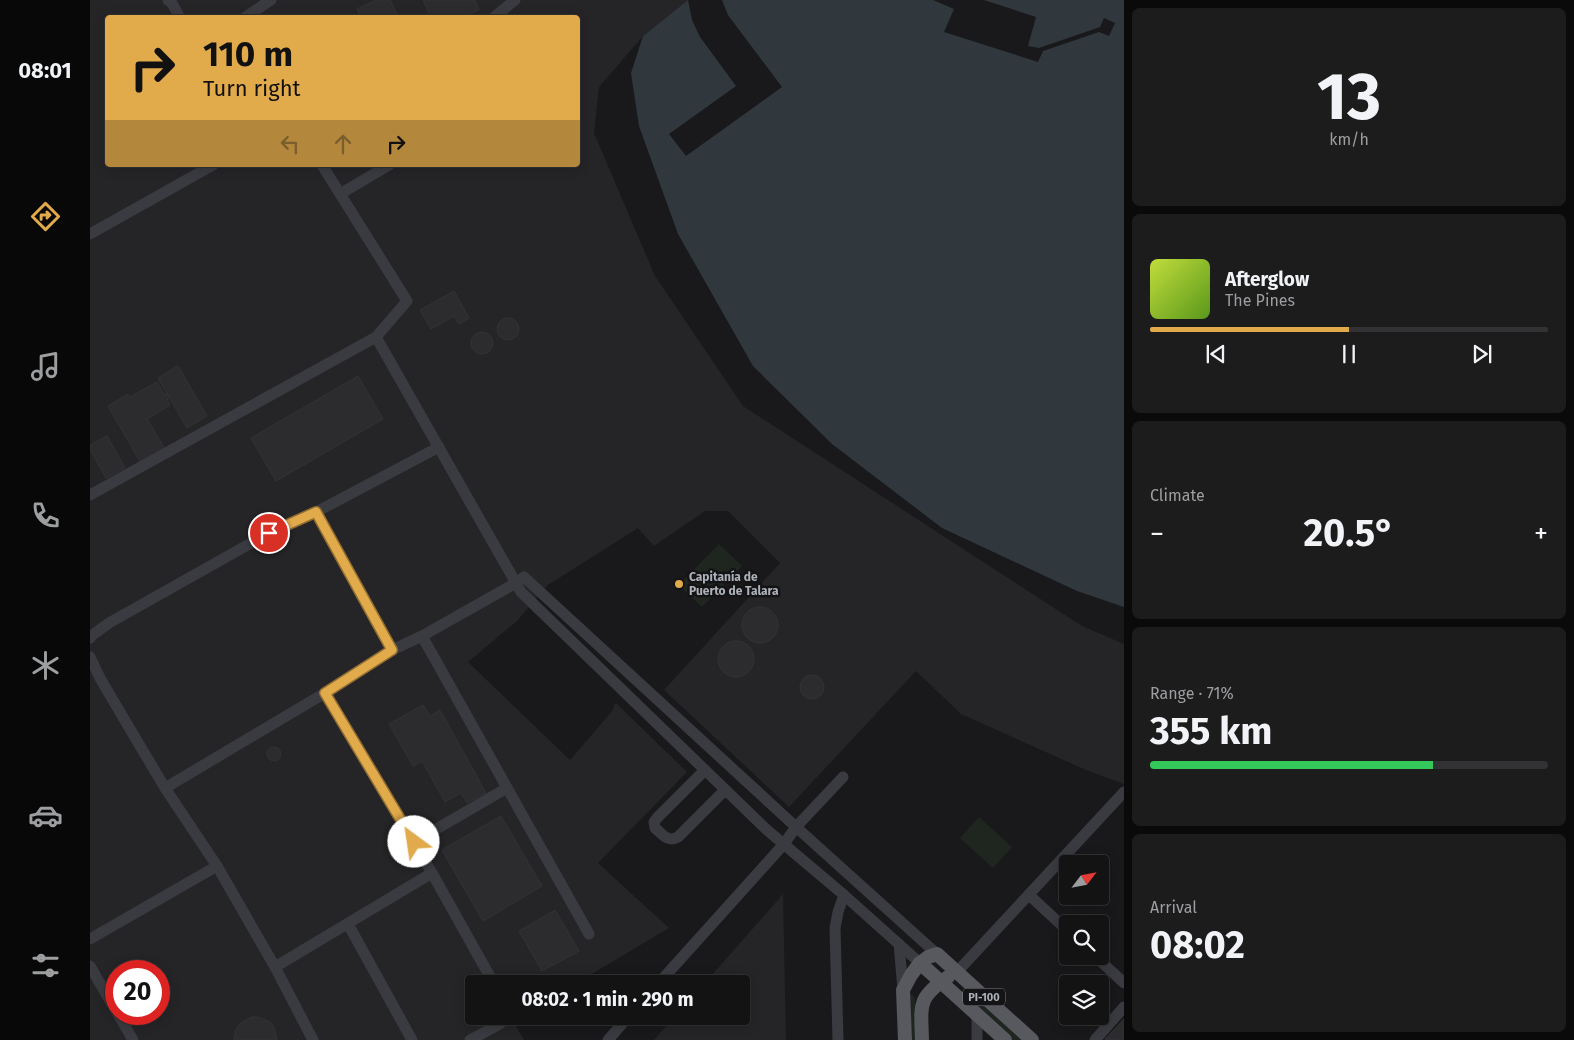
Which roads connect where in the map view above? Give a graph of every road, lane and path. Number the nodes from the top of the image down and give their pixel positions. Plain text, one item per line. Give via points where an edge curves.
1 (168, 0) edge
2 (271, 0) edge
3 (515, 0) edge
4 (178, 15) edge
5 (248, 15) edge
6 (497, 15) edge
7 (209, 167) edge
8 (323, 167) edge
9 (386, 167) edge
10 (340, 194) junction
11 (90, 234) edge
12 (376, 337) junction
13 (438, 447) junction
14 (90, 495) edge
15 (316, 512) junction
16 (520, 580) junction
17 (422, 636) junction
18 (90, 638) edge
19 (392, 650) junction
20 (90, 657) edge
21 (101, 680) junction
22 (90, 686) edge
23 (325, 693) junction
24 (705, 770) junction
25 (843, 777) dead end
26 (165, 788) junction
27 (507, 788) junction
28 (725, 790) junction
29 (1124, 792) edge
30 (796, 827) junction
31 (414, 842) junction
32 (784, 844) junction
33 (217, 866) junction
34 (432, 873) junction
35 (844, 895) junction
36 (1029, 895) junction
37 (1059, 923) edge
38 (348, 924) junction
39 (589, 934) dead end
40 (90, 939) edge
41 (899, 944) junction
42 (937, 954) junction
43 (920, 963) junction
44 (1105, 965) edge
45 (90, 966) edge
46 (275, 967) junction
47 (957, 972) junction
48 (489, 975) edge
49 (666, 975) edge
50 (941, 982) junction
51 (1124, 983) edge
52 (903, 990) junction
53 (105, 992) edge
54 (1124, 1007) edge
55 (977, 1014) junction
56 (125, 1025) edge
57 (498, 1025) edge
58 (621, 1025) edge
59 (134, 1040) edge
60 (313, 1040) edge
61 (412, 1040) edge
62 (470, 1040) edge
63 (608, 1040) edge
64 (838, 1040) edge
65 (905, 1040) edge
66 (922, 1040) edge
67 (977, 1040) edge
68 (1005, 1040) edge
69 (1032, 1040) edge
70 (1095, 1040) edge

1 - 4 street
2 - 5 street
3 - 6 street
7 - 11 street
8 - 10 street
9 - 10 street
10 - 12 street via 407,301
12 - 13 street
12 - 14 street
13 - 15 street
13 - 16 street
15 - 18 street via 269,533 109,623
15 - 19 street
16 - 17 street
16 - 24 street via 521,592
16 - 30 street
17 - 19 street
17 - 27 street
19 - 23 street
20 - 21 street
21 - 22 street
21 - 26 street
23 - 26 street
23 - 31 street
24 - 28 street
24 - 28 street via 657,818 655,828 674,840
25 - 30 street
26 - 33 street
27 - 31 street
27 - 39 street
28 - 32 street
29 - 36 street
30 - 32 street
30 - 42 street
31 - 34 street
32 - 35 street
32 - 49 street
33 - 40 street
33 - 46 street
34 - 38 street
34 - 48 street
35 - 41 street
35 - 64 street via 835,928
36 - 37 street
36 - 47 street
38 - 46 street
38 - 61 street
41 - 43 street
41 - 52 street
42 - 43 main road
42 - 47 main road, PI-100
43 - 50 main road, PI-100
43 - 52 main road
44 - 51 street
45 - 53 street
46 - 60 street
47 - 50 main road, PI-100
47 - 69 main road, PI-100
50 - 55 main road, PI-100
50 - 66 main road, PI-100 via 924,998
52 - 65 main road
54 - 70 street
55 - 67 street
55 - 68 main road, PI-100
56 - 59 street
57 - 62 street
58 - 63 street

